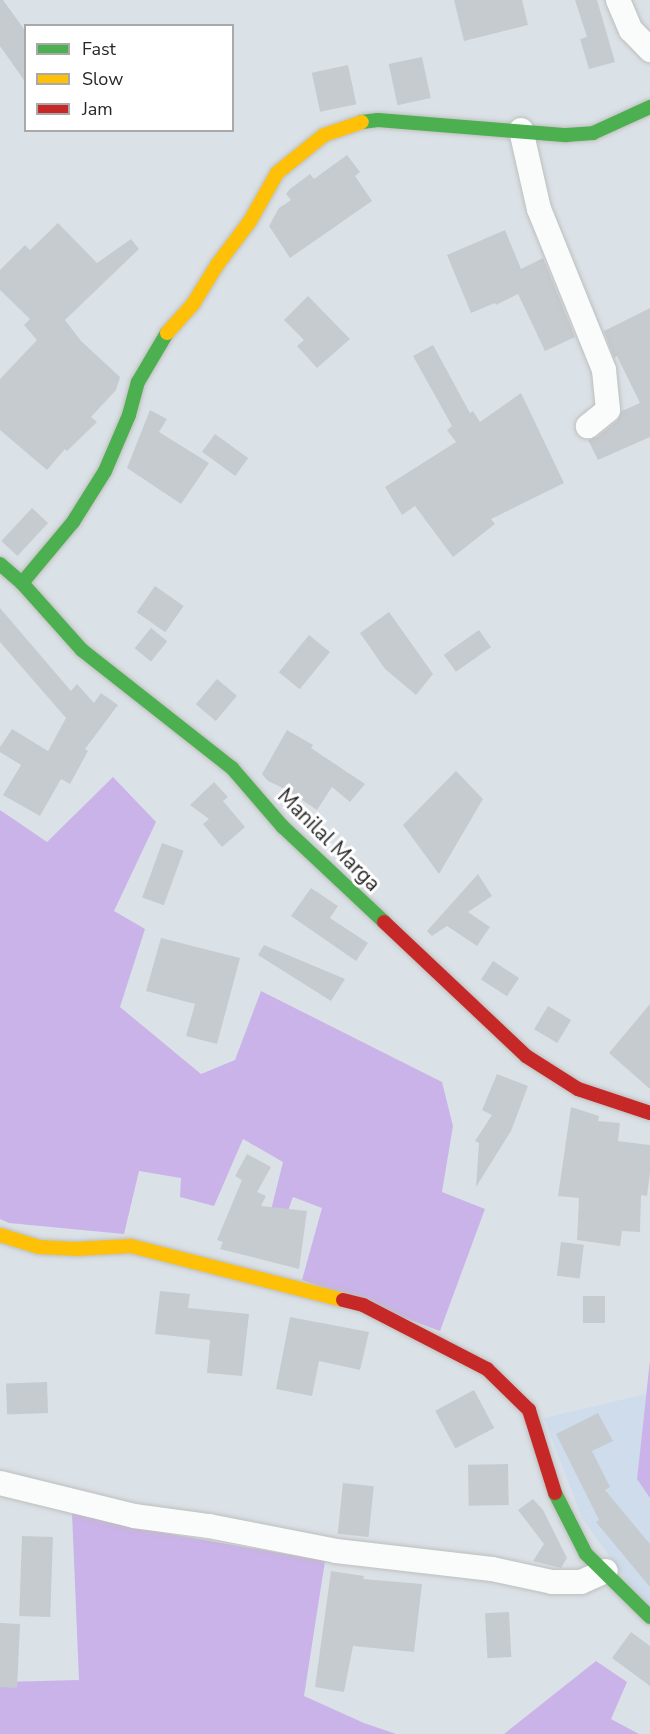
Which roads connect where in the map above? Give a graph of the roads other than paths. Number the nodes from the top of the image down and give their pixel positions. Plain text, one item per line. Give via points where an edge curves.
1 (618, 0) edge
2 (650, 50) edge
3 (650, 107) edge
4 (521, 130) junction
5 (588, 426) dead end
6 (0, 564) edge
7 (22, 583) junction
8 (650, 1113) edge
9 (0, 1235) edge
10 (0, 1483) edge
11 (606, 1572) junction
12 (650, 1617) edge

1 - 2 street via 632,30
3 - 4 street via 593,133 566,135
4 - 5 street via 539,209 604,370 608,410
4 - 7 street via 378,120 352,124 324,135 277,173 250,221 193,304 160,341 138,382 129,415 105,471 73,522
6 - 7 street, Manilal Marga
7 - 8 street, Manilal Marga via 81,650 232,768 283,827 526,1056 578,1089
9 - 11 street via 39,1247 131,1246 363,1305 487,1369 530,1410 556,1495 586,1554
10 - 11 street via 134,1516 336,1551 492,1569 552,1582 581,1582
11 - 12 street

